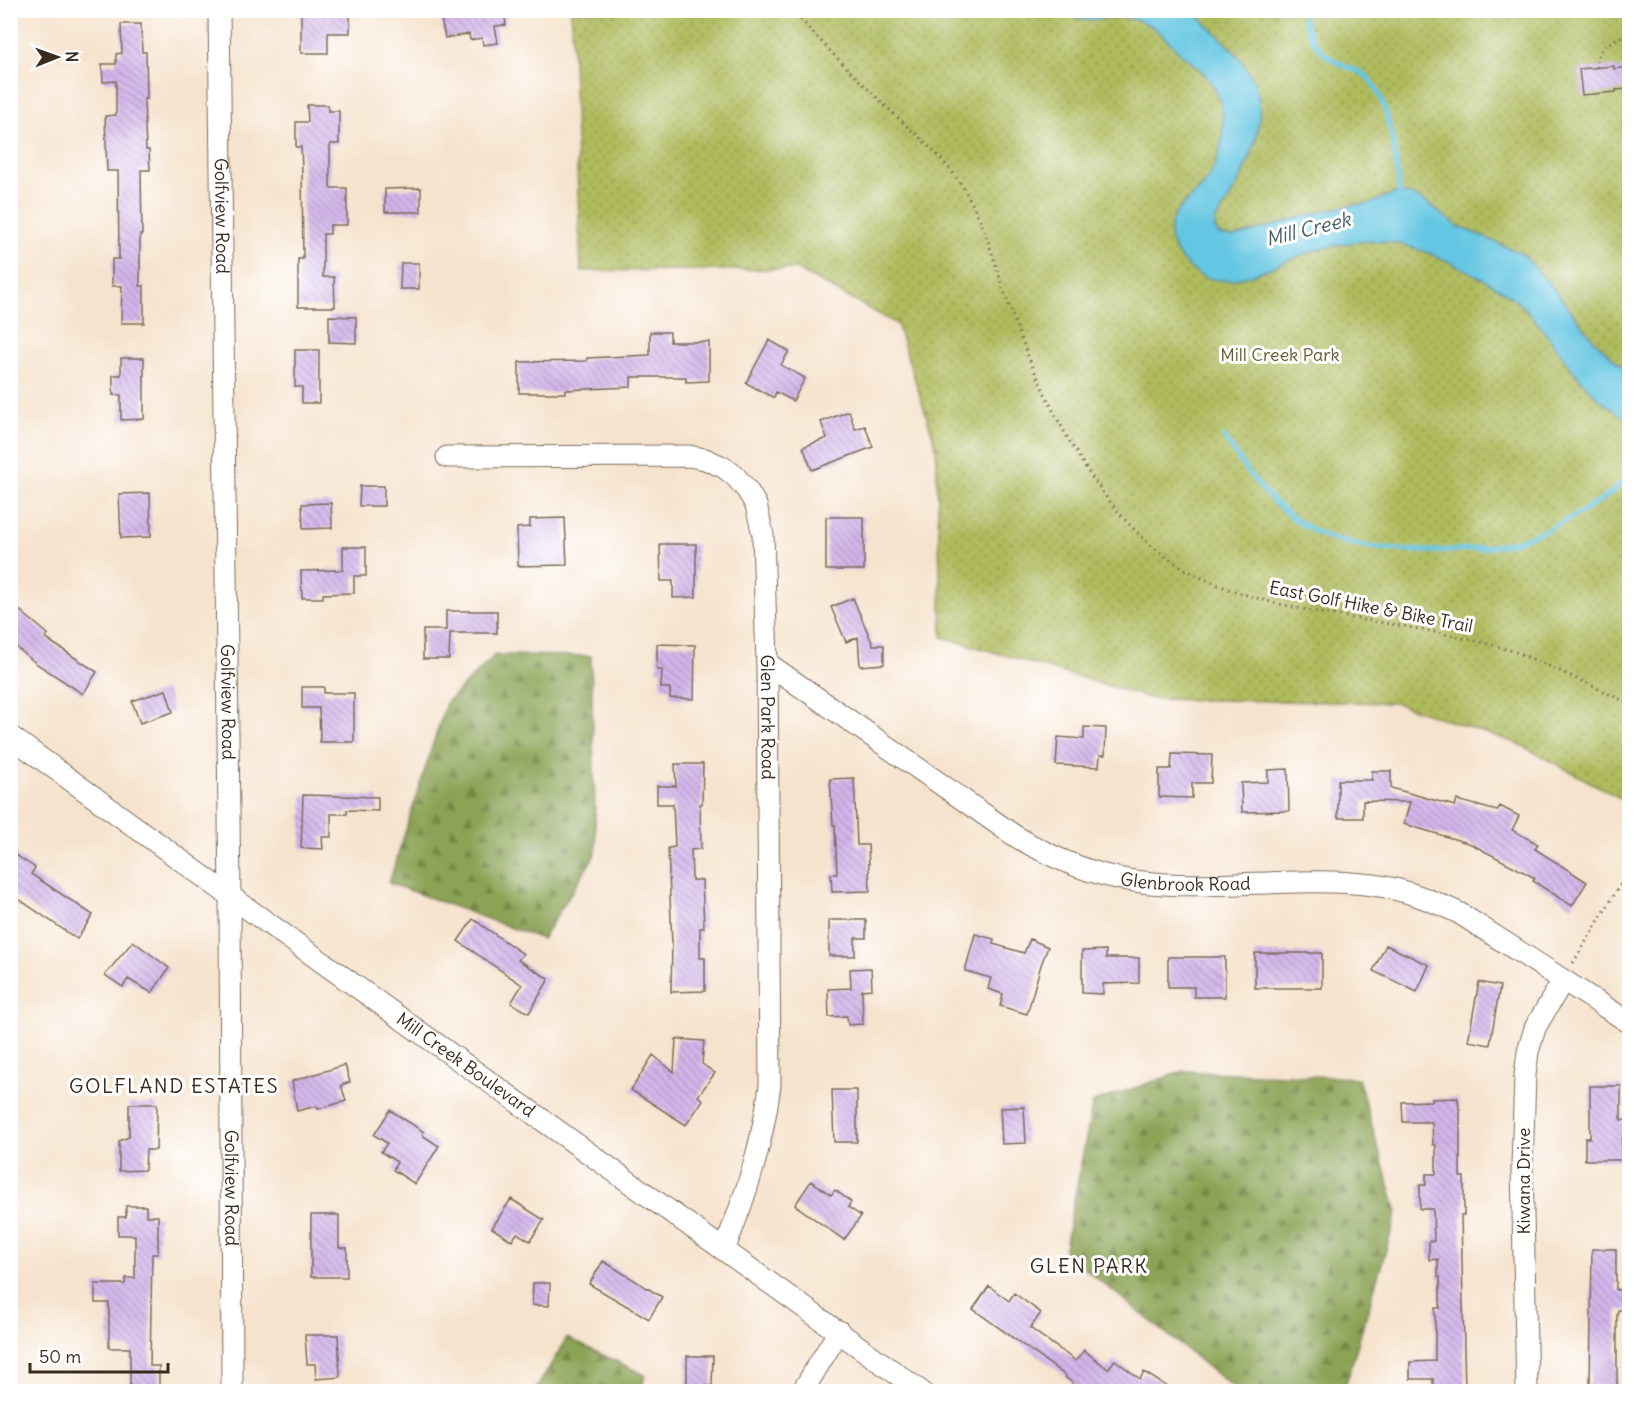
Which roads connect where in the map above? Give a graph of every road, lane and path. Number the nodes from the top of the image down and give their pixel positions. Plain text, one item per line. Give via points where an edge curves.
1 (219, 10) edge
2 (793, 10) edge
3 (1629, 33) edge
4 (1597, 68) dead end
5 (447, 457) dead end
6 (767, 663) junction
7 (1629, 704) edge
8 (10, 736) edge
9 (1629, 869) edge
10 (230, 896) junction
11 (1563, 980) junction
12 (1629, 1023) edge
13 (724, 1250) junction
14 (839, 1331) junction
15 (232, 1392) edge
16 (802, 1392) edge
17 (922, 1392) edge
18 (1527, 1392) edge

1 - 10 street, Golfview Road
2 - 7 path, East Golf Hike & Bike Trail via 841,64 937,154 958,179 984,225 1022,339 1058,418 1115,509 1140,535 1197,575 1266,601 1486,644 1521,654
3 - 4 path via 1600,50
5 - 6 street, Glen Park Road via 689,456 723,467 747,490 760,516
6 - 11 street, Glenbrook Road via 1016,836 1070,864 1110,877 1155,884 1347,883 1398,890 1460,913
6 - 13 street, Glen Park Road via 770,1085 755,1166
8 - 10 street, Mill Creek Boulevard
9 - 11 path
10 - 13 street, Mill Creek Boulevard
10 - 15 street, Golfview Road
11 - 12 street, Glenbrook Road
11 - 18 street, Kiwana Drive via 1535,1028 1525,1075 1522,1167
13 - 14 street, Mill Creek Boulevard
14 - 16 street
14 - 17 street, Mill Creek Boulevard

